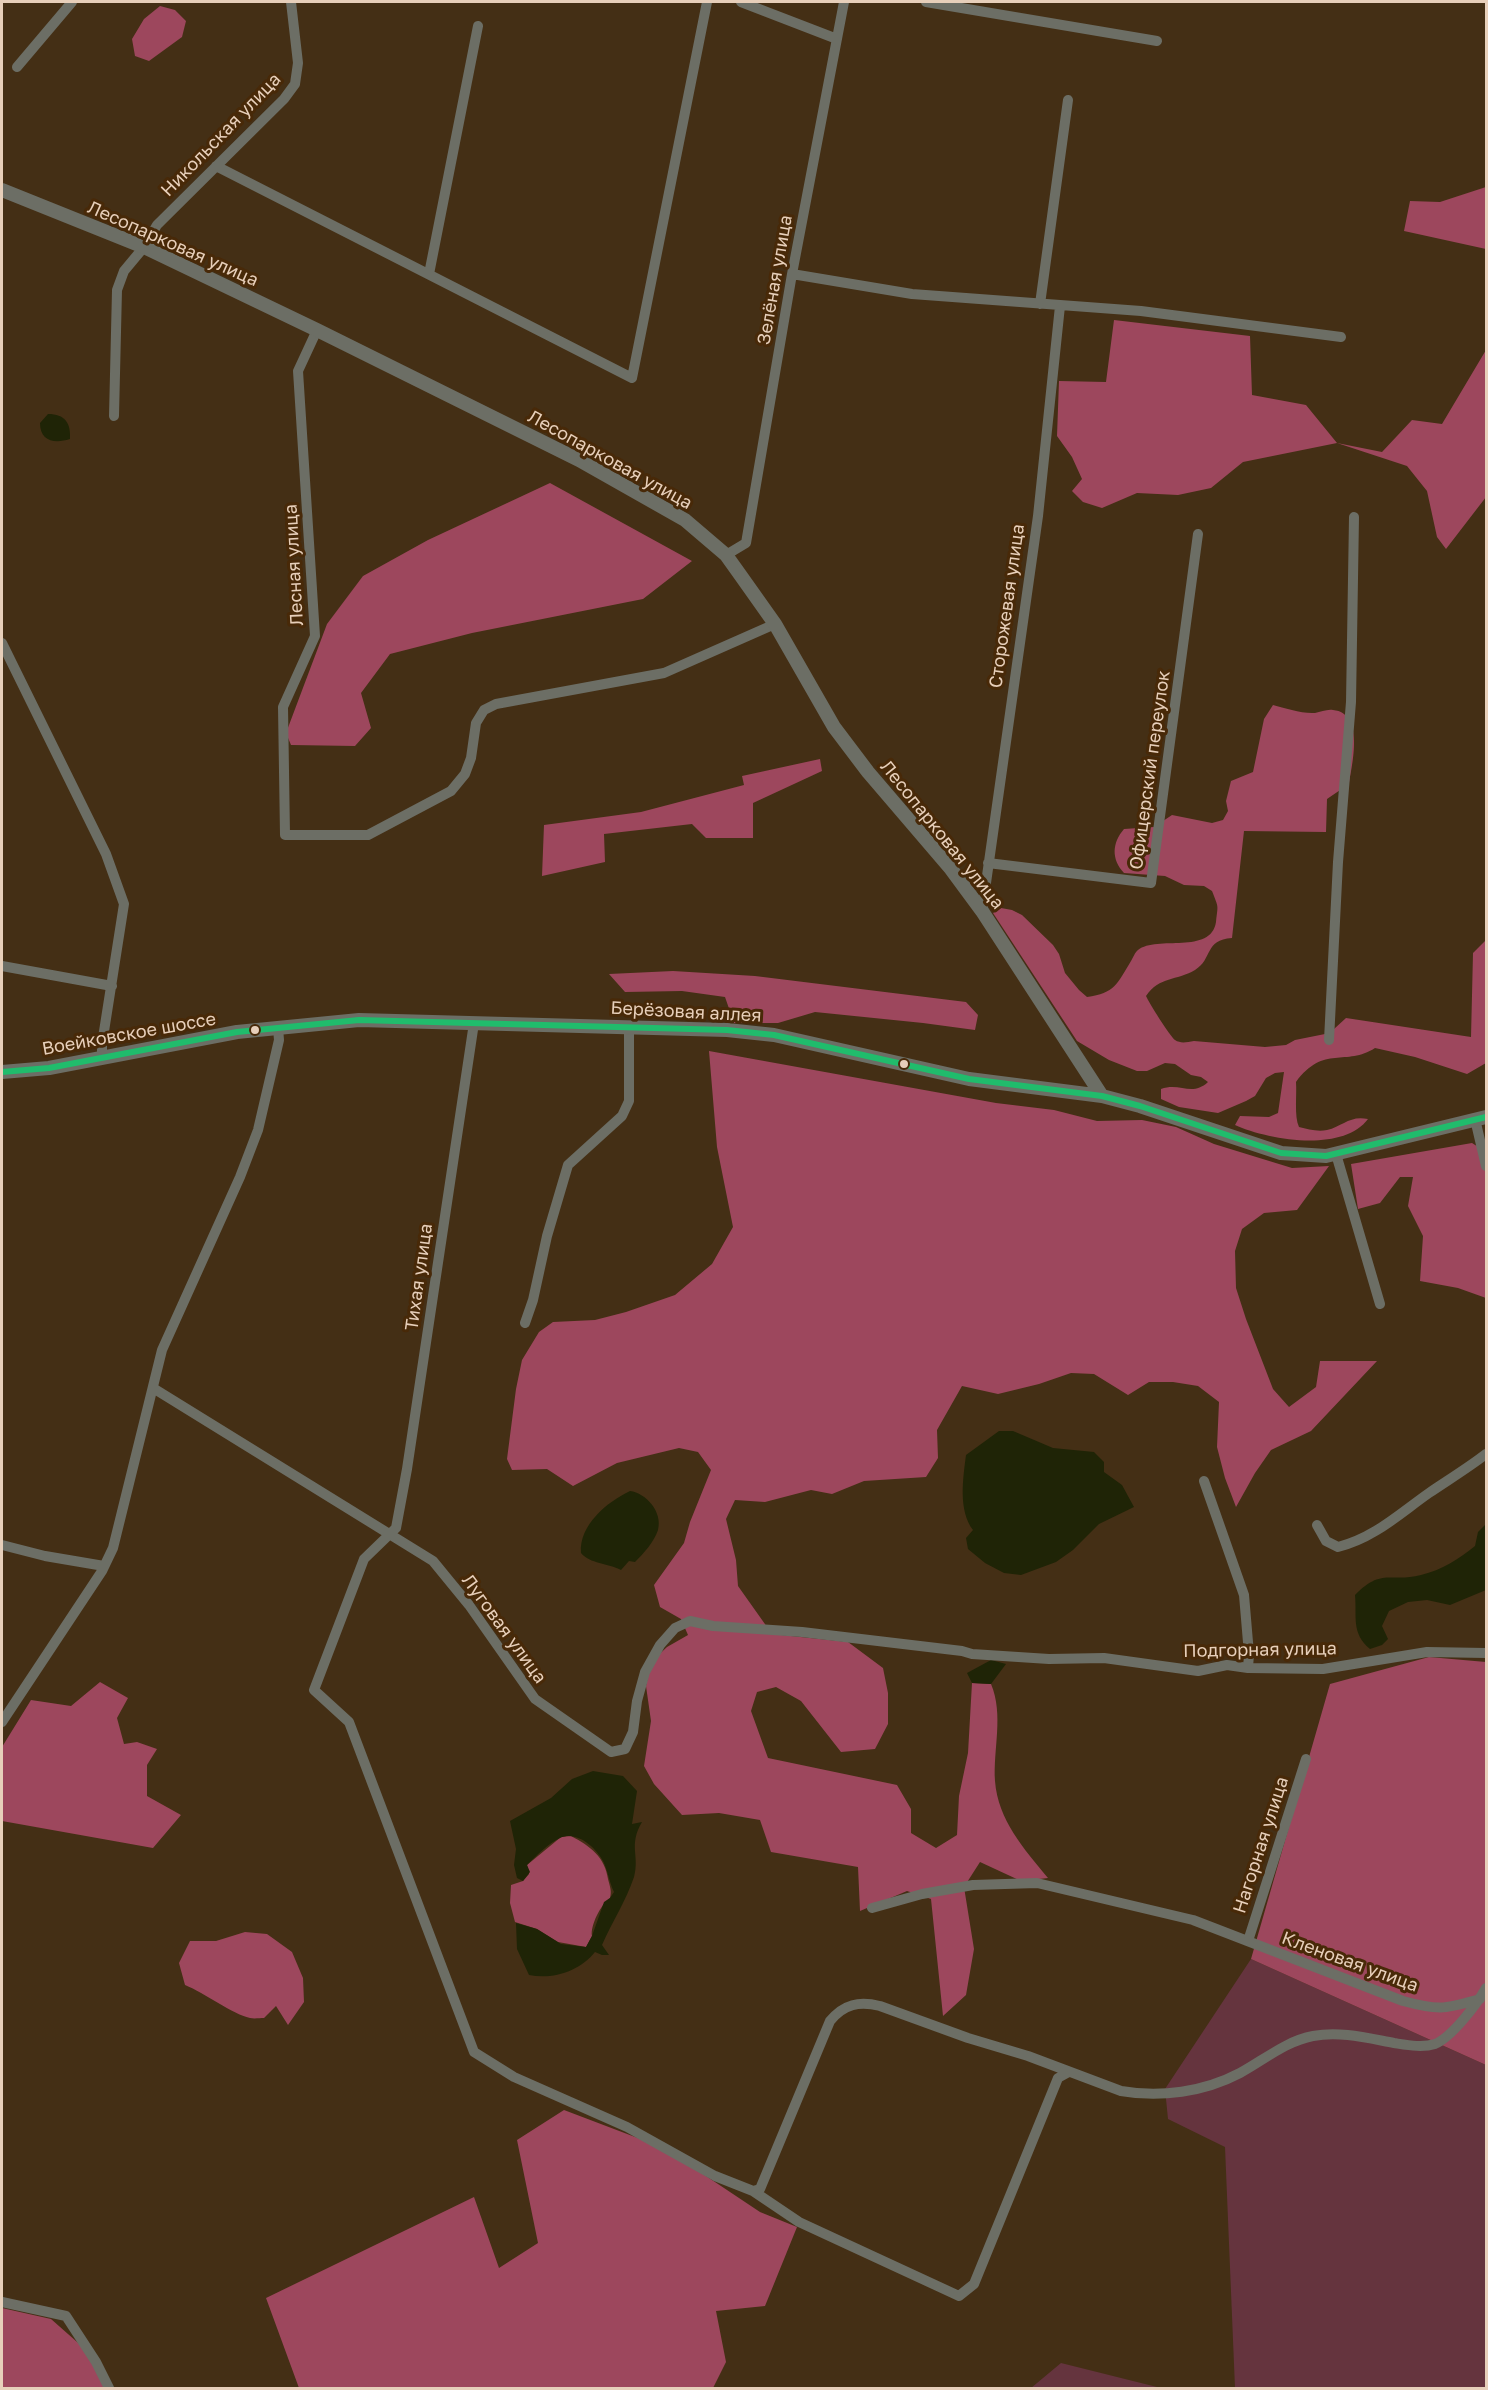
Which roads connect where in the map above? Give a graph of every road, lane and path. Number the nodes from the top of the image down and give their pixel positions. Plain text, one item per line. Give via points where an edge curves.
1 (72, 2) edge
2 (291, 2) edge
3 (707, 2) edge
4 (741, 2) edge
5 (844, 2) edge
6 (926, 2) edge
7 (478, 26) dead end
8 (837, 39) junction
9 (1157, 41) dead end
10 (16, 67) dead end
11 (1068, 100) dead end
12 (216, 166) junction
13 (2, 190) edge
14 (144, 247) junction
15 (429, 274) junction
16 (792, 274) junction
17 (1040, 304) junction
18 (1060, 306) junction
19 (317, 330) junction
20 (1341, 337) dead end
21 (114, 416) dead end
22 (1354, 517) dead end
23 (1198, 534) dead end
24 (726, 555) junction
25 (775, 624) junction
26 (2, 643) edge
27 (988, 863) junction
28 (982, 911) junction
29 (2, 966) edge
30 (112, 986) junction
31 (474, 1023) junction
32 (278, 1028) junction
33 (629, 1028) junction
34 (262, 1029) joint
35 (1329, 1040) dead end
36 (102, 1058) junction
37 (2, 1072) edge
38 (1102, 1096) junction
39 (1481, 1118) edge
40 (1336, 1154) junction
41 (1486, 1166) edge
42 (1380, 1304) dead end
43 (525, 1323) dead end
44 (153, 1388) junction
45 (1486, 1454) edge
46 (1204, 1481) dead end
47 (1317, 1525) dead end
48 (390, 1533) junction
49 (2, 1545) edge
50 (104, 1566) junction
51 (962, 1651) joint
52 (1486, 1653) edge
53 (1248, 1668) junction
54 (3, 1717) edge
55 (1306, 1759) dead end
56 (872, 1908) dead end
57 (1248, 1941) junction
58 (1486, 1988) edge
59 (1480, 1999) junction
60 (1067, 2073) junction
61 (753, 2191) junction
62 (2, 2302) edge
63 (109, 2388) edge

1 - 10 street
2 - 12 street, Никольская улица via 298,63 296,84
3 - 15 street via 632,378
4 - 8 street
5 - 8 street, Зелёная улица
6 - 9 street
7 - 15 street
8 - 16 street, Зелёная улица
11 - 17 street
12 - 14 street, Никольская улица via 157,225
12 - 15 street
13 - 14 street, Лесопарковая улица
14 - 19 street, Лесопарковая улица
14 - 21 street, Никольская улица via 123,271 117,290
16 - 17 street via 912,294
16 - 24 street, Зелёная улица via 746,543
17 - 18 street
18 - 20 street via 1141,311
18 - 27 street, Сторожевая улица via 1038,516
19 - 24 street, Лесопарковая улица via 620,482 685,520
19 - 25 street, Лесная улица via 298,371 315,636 283,707 285,835 368,835 451,790 465,774 471,758 476,723 484,710 496,704 664,673
22 - 35 street via 1351,702
23 - 27 street, Офицерский переулок via 1151,883
24 - 25 street, Лесопарковая улица
25 - 28 street, Лесопарковая улица via 834,727
26 - 30 street via 106,854 124,904
27 - 28 street, Сторожевая улица
28 - 38 street, Лесопарковая улица
29 - 30 street
30 - 36 street
31 - 32 street, Берёзовая аллея via 359,1020
31 - 33 street, Берёзовая аллея
31 - 48 street, Тихая улица via 407,1469 396,1528
32 - 34 street, Берёзовая аллея
32 - 44 street via 279,1040 258,1130 162,1350
33 - 38 street, Берёзовая аллея via 774,1035 969,1079
33 - 43 street via 629,1101 622,1116 568,1165
34 - 36 street, Воейковское шоссе
36 - 37 street, Воейковское шоссе
38 - 40 street via 1281,1153
39 - 40 street
39 - 41 street
40 - 42 street
44 - 48 street, Луговая улица
44 - 50 street via 113,1548
45 - 47 street via 1358,1542 1338,1547 1326,1541
46 - 53 street via 1244,1594
48 - 51 street, Луговая улица via 433,1561 535,1699 612,1752 625,1749 633,1732 645,1672 660,1645 675,1628 690,1621
48 - 61 street via 364,1559 314,1690 349,1722 474,2052 514,2077 627,2127 715,2176
49 - 50 street
50 - 54 street
51 - 53 street, Подгорная улица via 1049,1659 1113,1659 1198,1671 1227,1665
52 - 53 street, Подгорная улица via 1427,1652 1323,1669
55 - 57 street, Нагорная улица
56 - 57 street, Кленовая улица via 922,1894 973,1886 1037,1883 1193,1920
57 - 59 street, Кленовая улица via 1430,2009 1446,2009
58 - 59 street
59 - 60 street via 1449,2035 1432,2045 1413,2046 1336,2034 1311,2036 1288,2044 1215,2084 1175,2094 1121,2091
60 - 61 street via 880,2006 849,2005 830,2021 760,2189
60 - 61 street via 1058,2078 974,2284 959,2296 799,2222
62 - 63 street via 66,2316

